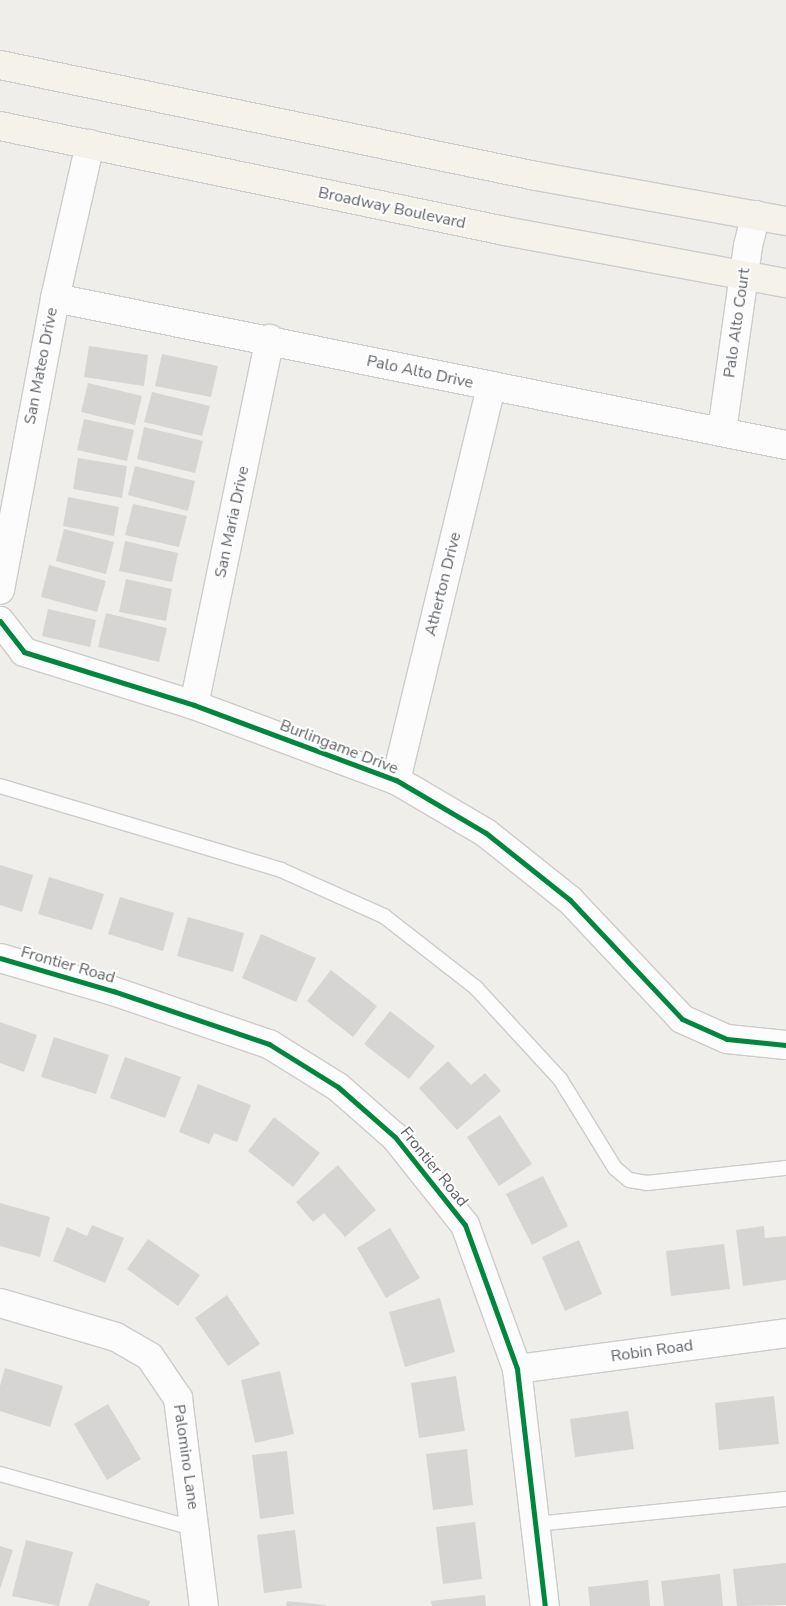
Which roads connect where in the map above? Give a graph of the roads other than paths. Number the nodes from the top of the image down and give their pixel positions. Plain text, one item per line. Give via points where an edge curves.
1 (0, 65) edge
2 (0, 126) edge
3 (90, 144) junction
4 (756, 215) junction
5 (786, 221) edge
6 (744, 276) junction
7 (786, 283) edge
8 (55, 298) junction
9 (270, 339) junction
10 (491, 387) junction
11 (722, 431) junction
12 (786, 445) edge
13 (0, 590) edge
14 (0, 621) edge
15 (194, 705) junction
16 (396, 780) junction
17 (0, 786) edge
18 (0, 958) edge
19 (786, 1045) edge
20 (786, 1168) edge
21 (0, 1303) edge
22 (786, 1333) edge
23 (517, 1369) junction
24 (0, 1474) edge
25 (786, 1499) edge
26 (535, 1524) junction
27 (196, 1528) junction
28 (204, 1606) edge
29 (545, 1606) edge

1 - 4 main road via 536,176
2 - 3 main road, Broadway Boulevard
3 - 6 main road, Broadway Boulevard via 505,231
3 - 8 street, San Mateo Drive
4 - 5 main road
4 - 6 street, Palo Alto Court
6 - 7 main road, Broadway Boulevard
6 - 11 street, Palo Alto Court
8 - 9 street, Palo Alto Drive
8 - 13 street, San Mateo Drive
9 - 10 street, Palo Alto Drive
9 - 15 street, San Maria Drive
10 - 11 street, Palo Alto Drive
10 - 16 street, Atherton Drive
11 - 12 street, Palo Alto Drive
14 - 15 street, Burlingame Drive via 24,652
15 - 16 street, Burlingame Drive
16 - 19 street, Burlingame Drive via 486,833 570,900 682,1019 727,1039
17 - 20 lane via 281,870 384,916 482,995 560,1079 614,1168 629,1180 647,1183
18 - 23 street, Frontier Road via 113,991 269,1044 338,1087 395,1137 465,1225
21 - 27 street, Palomino Lane via 116,1337 150,1357 178,1398
22 - 23 street, Robin Road
23 - 26 street, Frontier Road
24 - 27 lane
25 - 26 lane
26 - 29 street, Frontier Road
27 - 28 street, Palomino Lane

